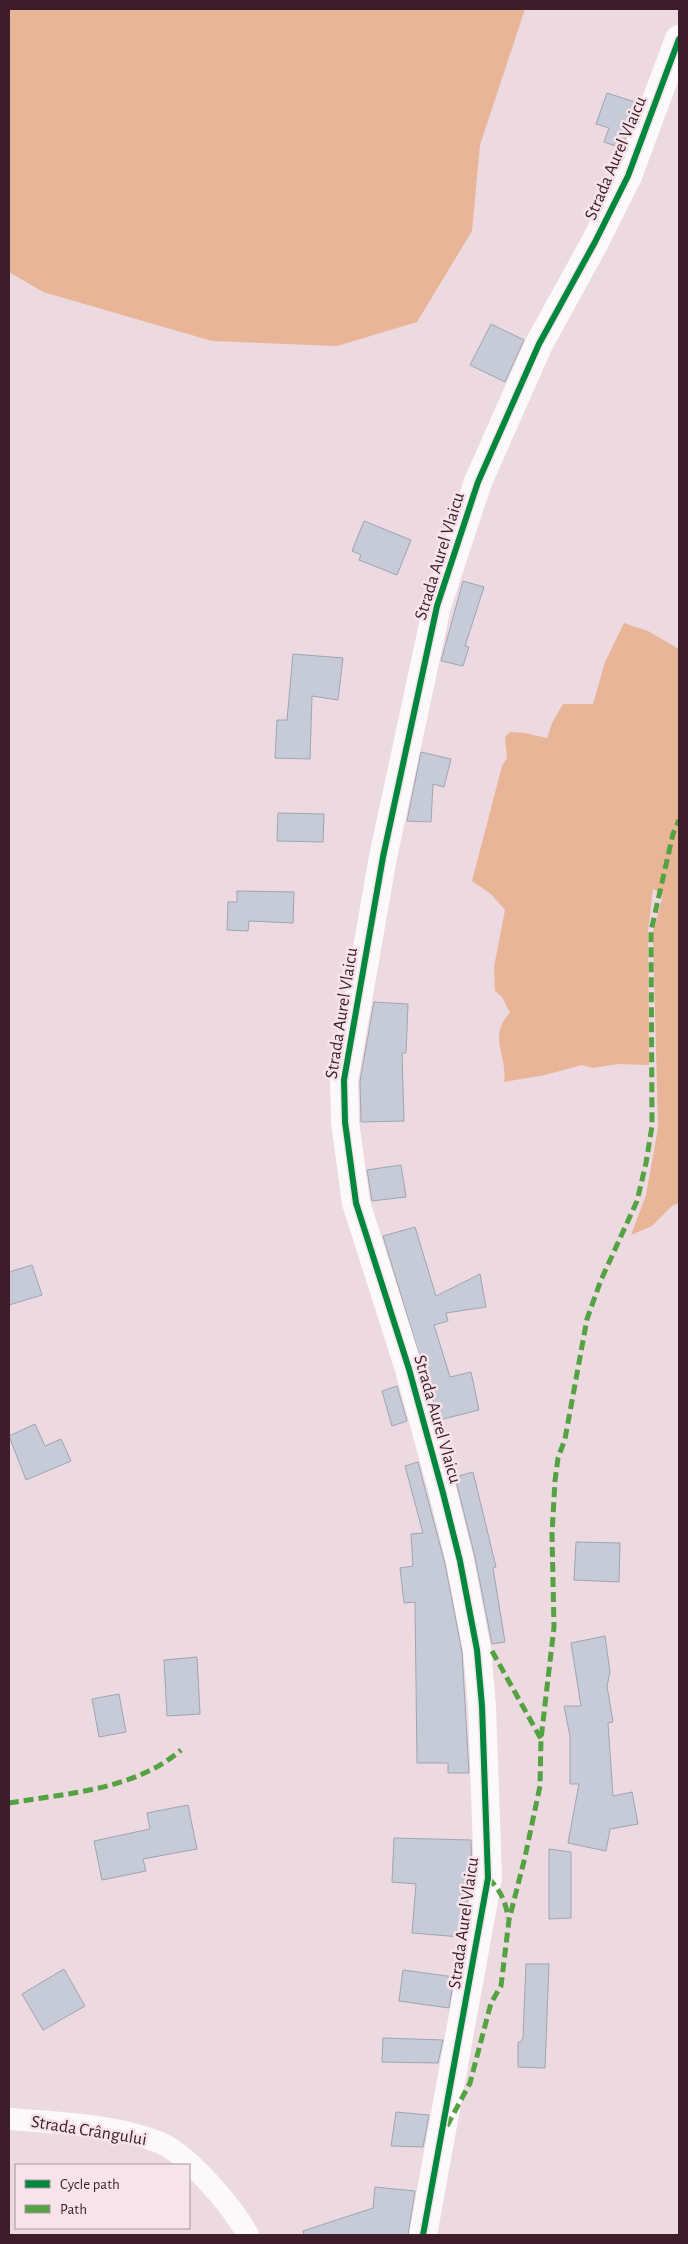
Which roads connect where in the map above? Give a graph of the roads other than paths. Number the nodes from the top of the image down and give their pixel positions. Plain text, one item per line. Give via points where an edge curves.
1 (679, 39) edge
2 (9, 2119) edge
3 (248, 2235) edge
4 (423, 2235) edge

1 - 4 street, Strada Aurel Vlaicu via 628,176 596,242 539,344 478,482 437,606 383,857 344,1080 345,1122 356,1203 443,1492 477,1650 482,1706 488,1878
2 - 3 street, Strada Crângului via 91,2127 158,2141 197,2169

